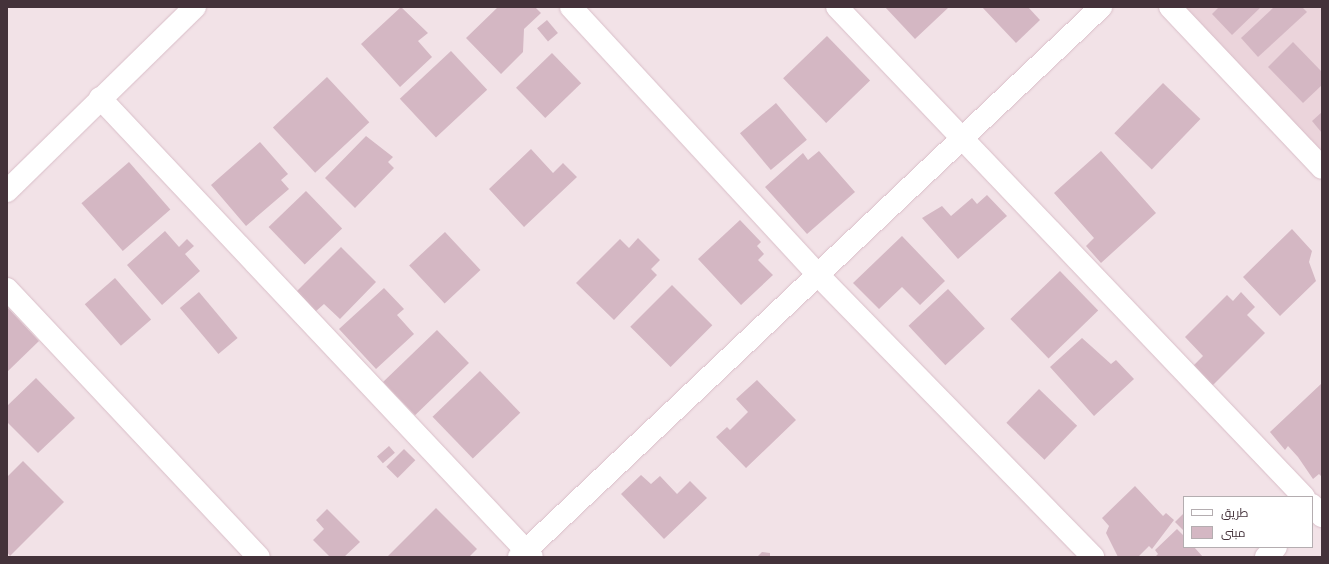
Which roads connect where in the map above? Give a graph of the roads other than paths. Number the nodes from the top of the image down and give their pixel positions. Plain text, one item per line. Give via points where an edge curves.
1 (195, 7) edge
2 (571, 7) edge
3 (837, 7) edge
4 (1101, 7) edge
5 (1170, 7) edge
6 (100, 98) junction
7 (961, 139) junction
8 (1322, 168) edge
9 (7, 191) edge
10 (818, 275) junction
11 (7, 289) edge
12 (1304, 496) edge
13 (1275, 548) edge
14 (526, 555) edge
15 (259, 557) edge
16 (1093, 557) edge
17 (1266, 557) edge

1 - 6 street
2 - 10 street
3 - 7 street
4 - 7 street
5 - 8 street
6 - 9 street
6 - 14 street
7 - 10 street
7 - 12 street
10 - 14 street
10 - 16 street
11 - 15 street
13 - 17 street

